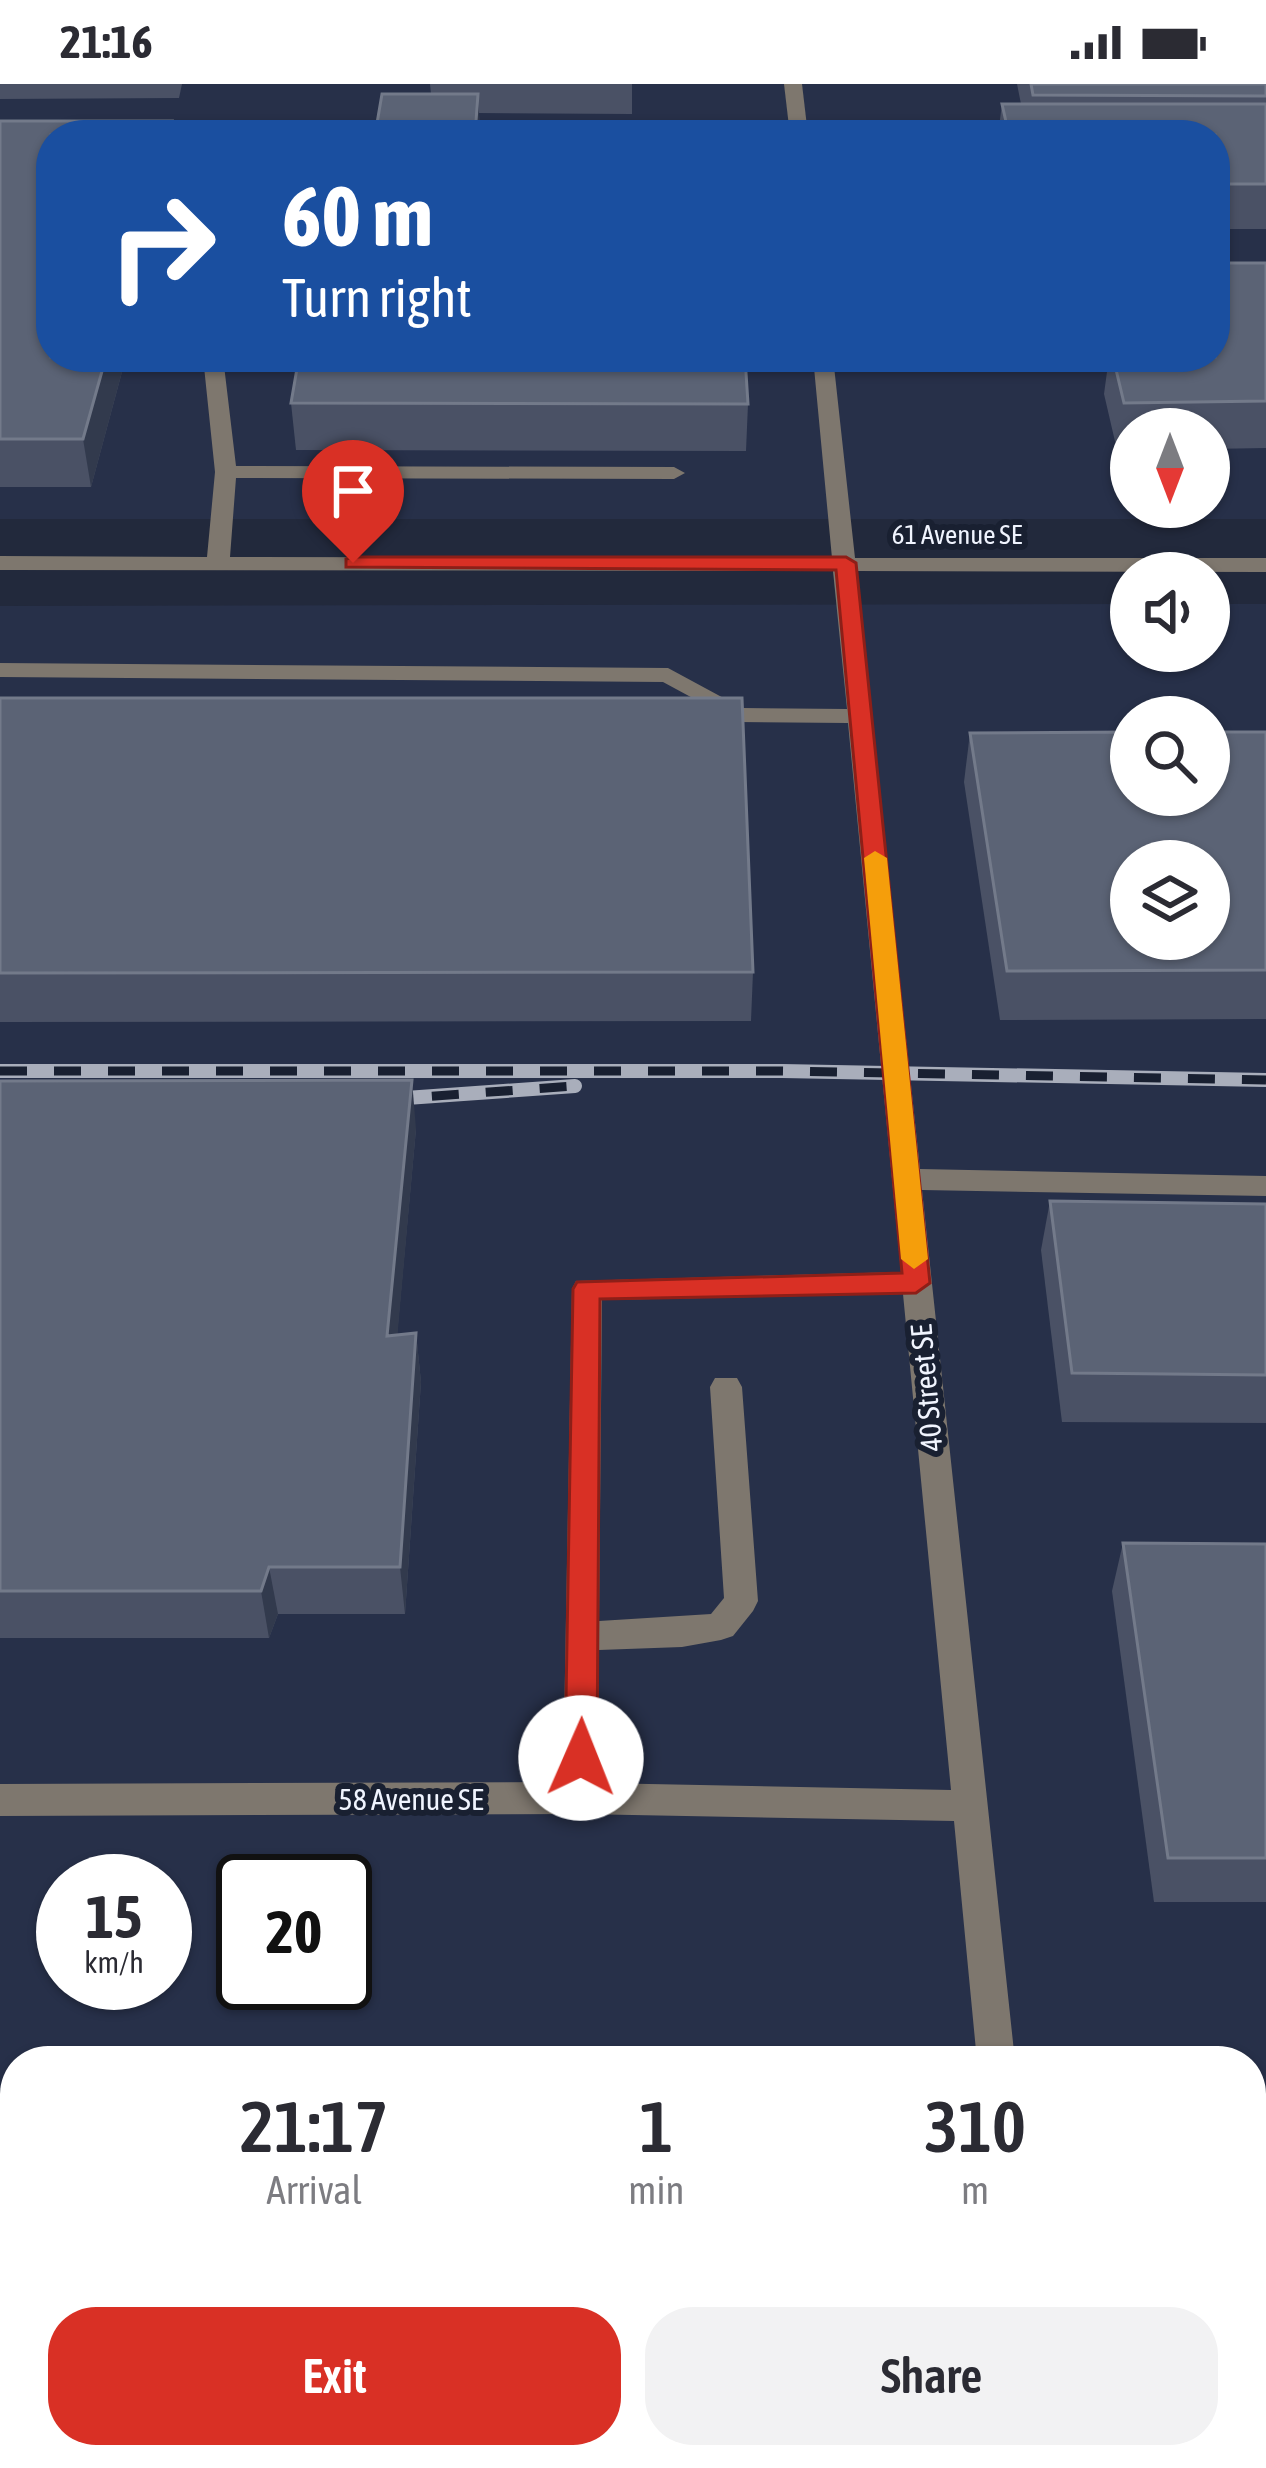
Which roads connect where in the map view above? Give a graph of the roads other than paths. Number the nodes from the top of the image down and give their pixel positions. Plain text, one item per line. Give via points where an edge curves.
1 (794, 84) edge
2 (798, 120) edge
3 (215, 372) edge
4 (825, 372) edge
5 (226, 472) junction
6 (674, 473) dead end
7 (0, 563) edge
8 (218, 563) junction
9 (846, 563) junction
10 (1266, 565) edge
11 (0, 670) edge
12 (861, 716) junction
13 (908, 1179) junction
14 (1266, 1186) edge
15 (916, 1283) junction
16 (726, 1388) dead end
17 (583, 1636) junction
18 (580, 1798) junction
19 (0, 1801) edge
20 (967, 1805) junction
21 (994, 2046) edge

1 - 2 street
3 - 5 street
4 - 9 street, 40 Street SE
5 - 6 street
5 - 8 street
7 - 8 street, 61 Avenue SE
8 - 9 street, 61 Avenue SE
9 - 10 street, 61 Avenue SE
9 - 12 street, 40 Street SE
11 - 12 street via 668,675 737,715
12 - 13 street, 40 Street SE
13 - 14 street
13 - 15 street, 40 Street SE
15 - 17 street via 587,1289
15 - 20 street, 40 Street SE
16 - 17 street via 741,1600 721,1626
17 - 18 street
18 - 19 street, 58 Avenue SE
18 - 20 street, 58 Avenue SE
20 - 21 street, 40 Street SE

